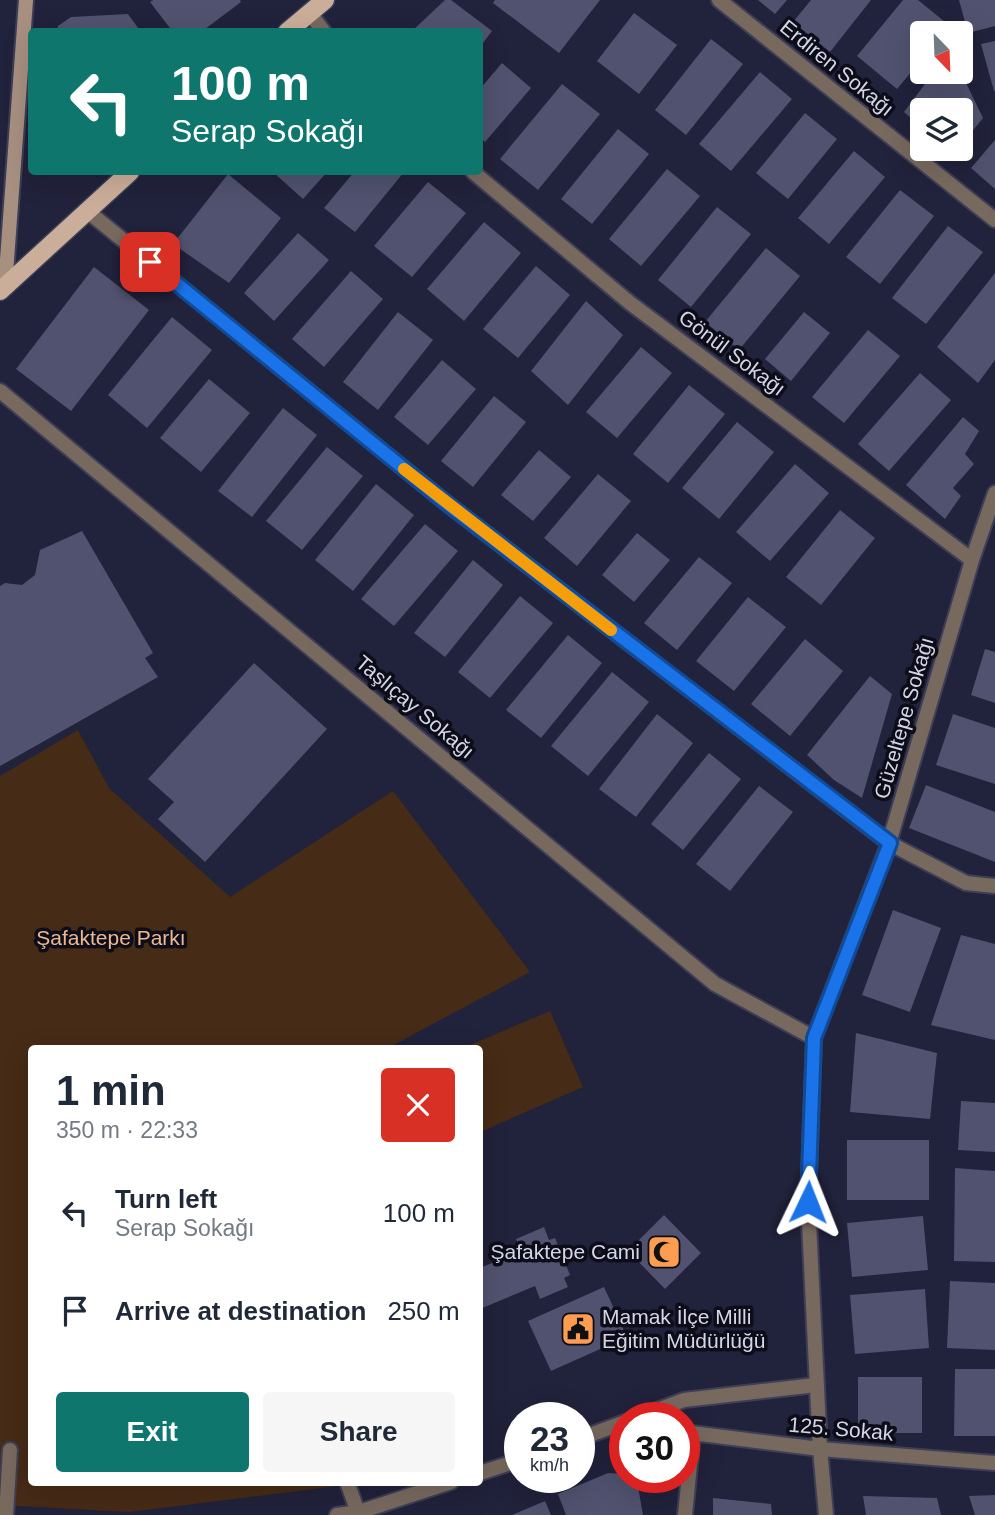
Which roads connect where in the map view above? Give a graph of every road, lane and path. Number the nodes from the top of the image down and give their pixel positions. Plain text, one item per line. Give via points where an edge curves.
1 (26, 0) edge
2 (324, 0) edge
3 (719, 0) edge
4 (306, 6) edge
5 (290, 28) edge
6 (321, 28) edge
7 (127, 175) edge
8 (477, 175) edge
9 (86, 210) junction
10 (995, 220) edge
11 (2, 287) edge
12 (0, 391) edge
13 (995, 493) edge
14 (972, 560) junction
15 (890, 843) junction
16 (995, 886) edge
17 (814, 1038) junction
18 (816, 1385) junction
19 (676, 1402) edge
20 (700, 1434) edge
21 (820, 1449) junction
22 (10, 1450) dead end
23 (995, 1463) edge
24 (504, 1465) edge
25 (483, 1472) edge
26 (349, 1486) edge
27 (439, 1486) edge
28 (686, 1493) edge
29 (359, 1513) edge
30 (6, 1515) edge
31 (337, 1515) edge
32 (685, 1515) edge
33 (826, 1515) edge

1 - 11 street
2 - 4 main road
3 - 10 street, Erdiren Sokağı
4 - 5 main road
4 - 6 street
7 - 9 main road
8 - 14 street, Gönül Sokağı via 630,303
9 - 11 main road
9 - 15 street via 445,502
12 - 17 street, Taşlıçay Sokağı via 715,984
13 - 14 street, Güzeltepe Sokağı
14 - 15 street, Güzeltepe Sokağı
15 - 16 street via 966,883
15 - 17 street, Güzeltepe Sokağı
17 - 18 street, Güzeltepe Sokağı via 808,1202
18 - 19 street, 125. Sokak
18 - 21 street, Güzeltepe Sokağı
20 - 21 street, 125. Sokak
21 - 23 street, 125. Sokak
21 - 33 street, Güzeltepe Sokağı
22 - 30 street
24 - 25 street
26 - 29 street
27 - 29 street
28 - 32 street
29 - 31 street

